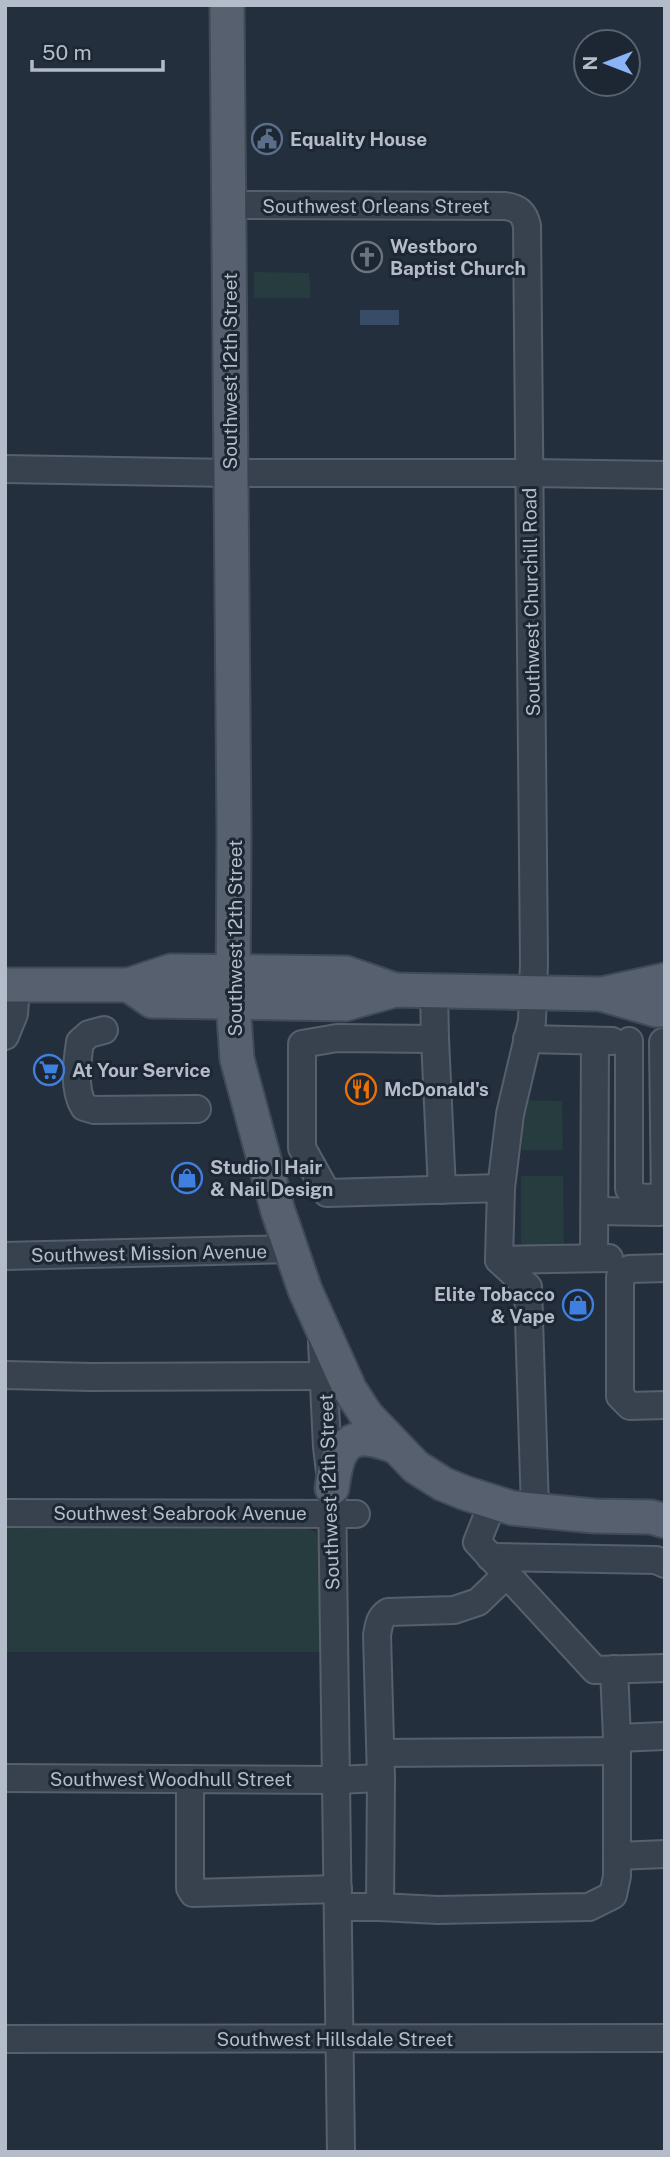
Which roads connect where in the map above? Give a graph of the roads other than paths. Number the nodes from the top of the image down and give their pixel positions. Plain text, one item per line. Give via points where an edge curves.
1 (227, 5) edge
2 (229, 205) junction
3 (522, 212) joint
4 (5, 469) edge
5 (231, 473) junction
6 (530, 473) junction
7 (665, 475) edge
8 (665, 980) edge
9 (10, 985) edge
10 (232, 988) junction
11 (434, 991) junction
12 (533, 993) junction
13 (602, 994) junction
14 (104, 1030) dead end
15 (664, 1032) edge
16 (5, 1036) edge
17 (435, 1039) junction
18 (527, 1039) junction
19 (595, 1041) junction
20 (629, 1041) junction
21 (197, 1109) dead end
22 (302, 1148) junction
23 (264, 1159) junction
24 (501, 1188) junction
25 (442, 1190) junction
26 (665, 1196) edge
27 (665, 1205) edge
28 (595, 1211) junction
29 (665, 1212) edge
30 (292, 1249) junction
31 (5, 1256) edge
32 (665, 1257) edge
33 (594, 1258) junction
34 (499, 1260) junction
35 (665, 1268) edge
36 (319, 1324) junction
37 (5, 1375) edge
38 (325, 1376) junction
39 (665, 1405) edge
40 (394, 1446) junction
41 (493, 1502) junction
42 (340, 1505) junction
43 (665, 1506) edge
44 (541, 1511) junction
45 (5, 1513) edge
46 (665, 1521) edge
47 (665, 1564) edge
48 (498, 1566) junction
49 (665, 1668) edge
50 (614, 1669) junction
51 (665, 1736) edge
52 (617, 1744) junction
53 (381, 1765) junction
54 (5, 1778) edge
55 (190, 1779) junction
56 (336, 1780) junction
57 (665, 1854) edge
58 (617, 1856) junction
59 (338, 1898) junction
60 (380, 1907) junction
61 (665, 2038) edge
62 (5, 2039) edge
63 (340, 2039) junction
64 (341, 2152) edge

1 - 2 main road, Southwest 12th Street
2 - 3 street, Southwest Orleans Street via 505,206
2 - 5 main road, Southwest 12th Street
3 - 6 street, Southwest Churchill Road via 527,226
4 - 5 street
5 - 6 street
5 - 10 main road, Southwest 12th Street
6 - 7 street
6 - 12 street, Southwest Churchill Road
8 - 13 main road
9 - 10 main road via 130,985 152,1001
9 - 16 street via 15,1014
10 - 11 main road via 345,1004 395,990
10 - 23 main road, Southwest 12th Street via 237,1059
11 - 12 main road
11 - 17 street
12 - 13 main road
12 - 18 street, Southwest Churchill Road
13 - 15 main road via 656,1010
14 - 21 street via 80,1042 78,1097 84,1107
15 - 20 street
15 - 26 street
17 - 22 street via 337,1038 302,1044
17 - 25 street
18 - 19 street
18 - 24 street, Southwest Churchill Road via 510,1114
19 - 20 street
19 - 28 street
20 - 26 street via 629,1189 641,1198
22 - 23 street
22 - 25 street via 327,1193
23 - 30 main road, Southwest 12th Street
24 - 25 street
24 - 34 street, Southwest Churchill Road
26 - 27 street
28 - 29 street
28 - 33 street
30 - 31 street, Southwest Mission Avenue
30 - 36 main road, Southwest 12th Street
32 - 33 street
33 - 34 street
34 - 44 street via 528,1287
35 - 39 street via 629,1269 620,1277 620,1396 630,1406
36 - 38 street, Southwest 12th Street
36 - 40 main road via 350,1390
37 - 38 street
38 - 42 street, Southwest 12th Street via 327,1447
40 - 41 main road via 443,1484
40 - 42 main road via 370,1438 349,1443 335,1465
41 - 44 main road
41 - 48 street via 477,1542
42 - 45 street, Southwest Seabrook Avenue
42 - 56 street, Southwest 12th Street
43 - 44 main road
44 - 46 main road
47 - 48 street via 656,1560
48 - 50 street via 595,1670
48 - 53 street via 478,1602 454,1610 388,1612 379,1621
49 - 50 street
50 - 52 street
51 - 52 street, Southwest Woodhull Street
52 - 53 street, Southwest Woodhull Street
52 - 58 street
53 - 56 street, Southwest Woodhull Street
53 - 60 street
54 - 55 street, Southwest Woodhull Street
55 - 56 street, Southwest Woodhull Street
55 - 59 street via 193,1893
56 - 59 street, Southwest 12th Street
57 - 58 street
58 - 60 street via 613,1895 589,1907
59 - 60 street
59 - 63 street, Southwest 12th Street
61 - 63 street, Southwest Hillsdale Street
62 - 63 street, Southwest Hillsdale Street
63 - 64 street, Southwest 12th Street

